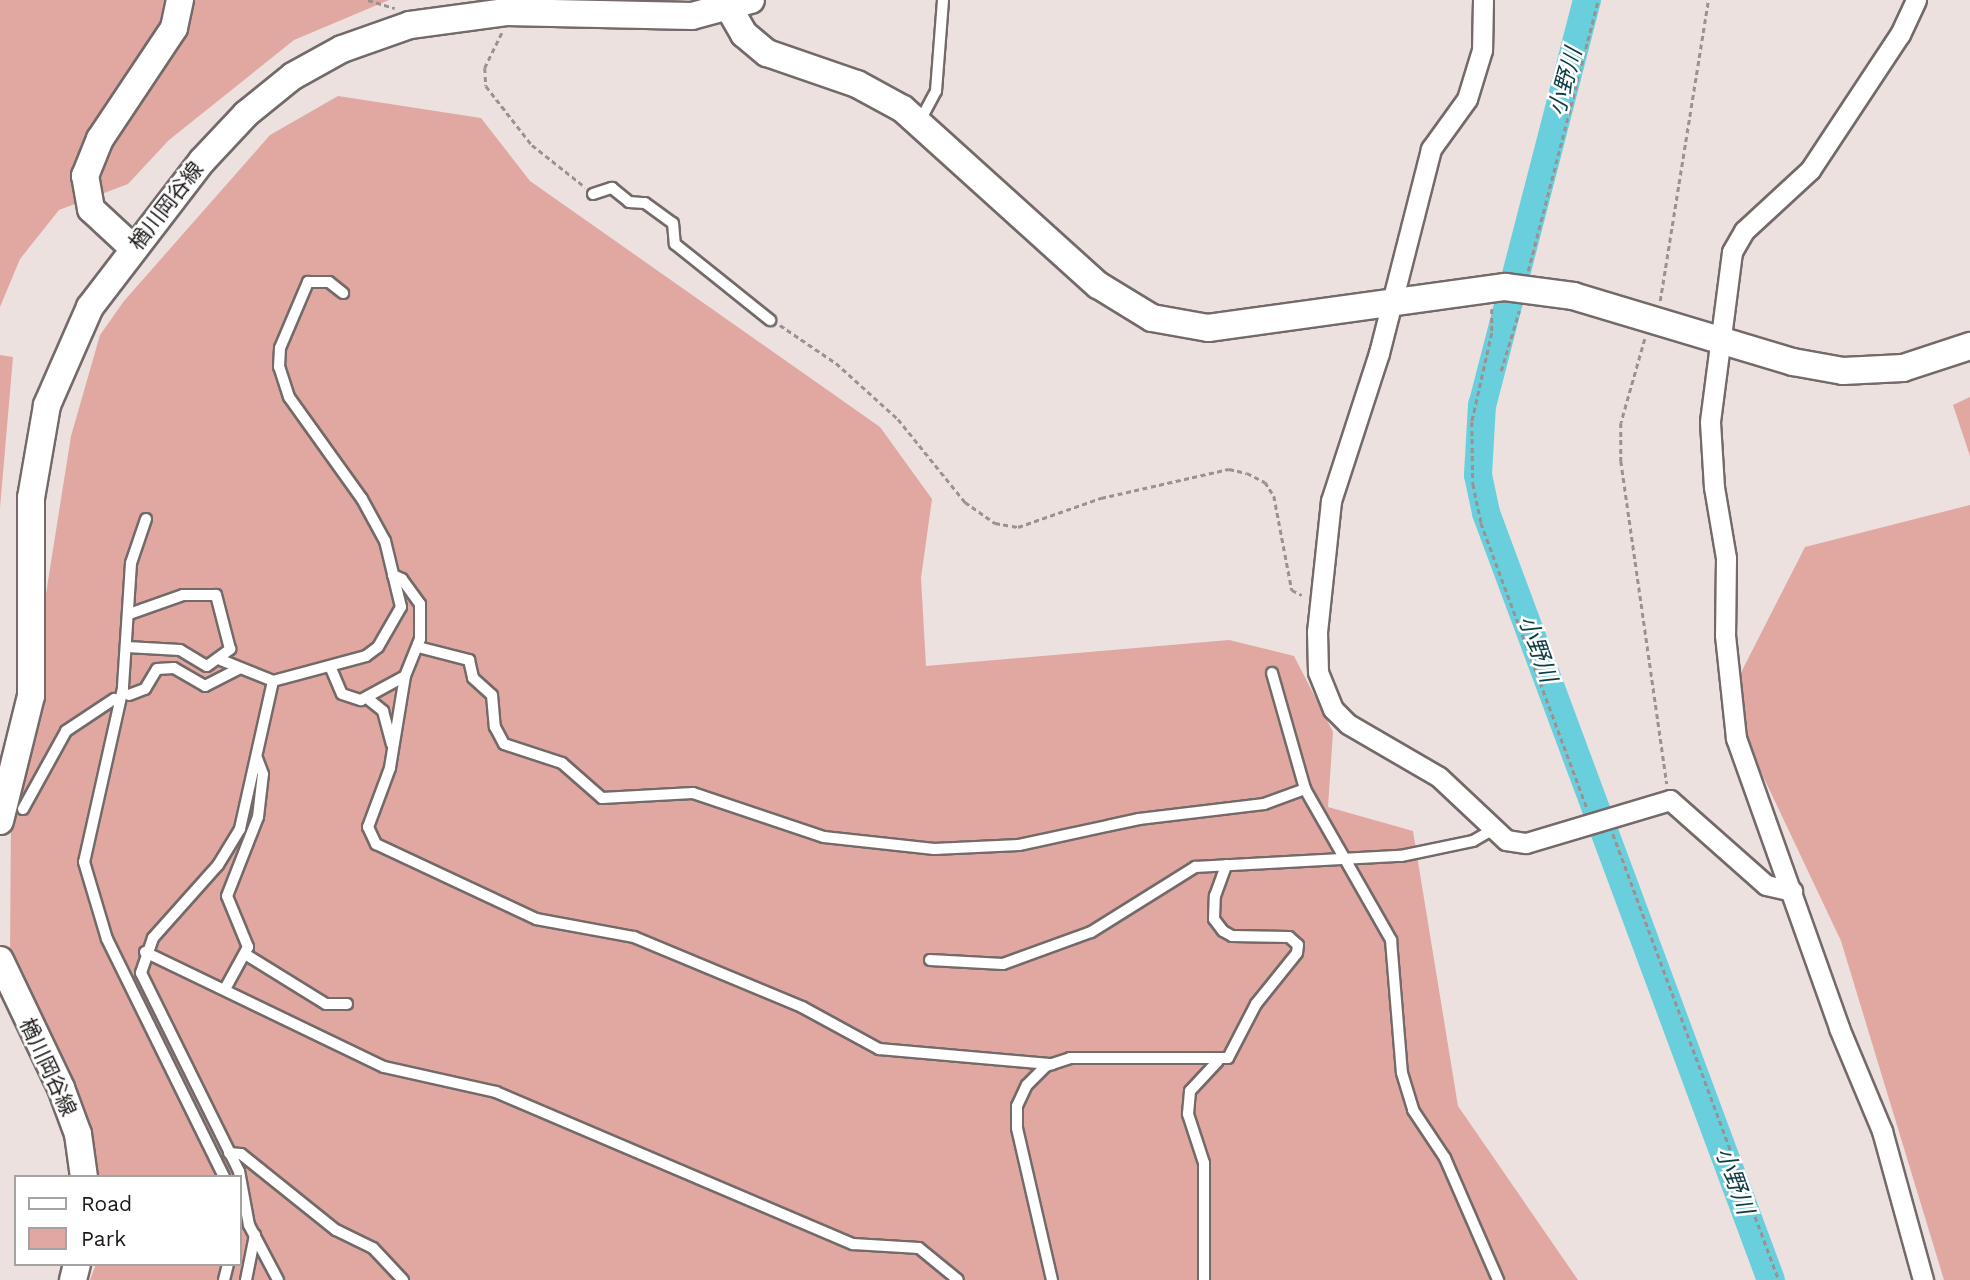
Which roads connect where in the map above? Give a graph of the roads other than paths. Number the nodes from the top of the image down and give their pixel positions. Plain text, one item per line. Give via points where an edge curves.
1 (180, 0) edge
2 (943, 0) edge
3 (1483, 0) edge
4 (1916, 0) edge
5 (740, 4) edge
6 (919, 123) junction
7 (593, 194) road end
8 (133, 248) junction
9 (343, 293) dead end
10 (1393, 302) junction
11 (770, 320) road end
12 (1724, 340) junction
13 (1970, 346) edge
14 (146, 519) dead end
15 (393, 575) junction
16 (130, 614) junction
17 (127, 647) junction
18 (418, 647) junction
19 (221, 660) junction
20 (330, 666) junction
21 (240, 668) junction
22 (1272, 673) dead end
23 (405, 676) junction
24 (272, 681) junction
25 (129, 695) dead end
26 (367, 698) junction
27 (114, 699) dead end
28 (393, 744) junction
29 (257, 757) junction
30 (1305, 789) junction
31 (12, 815) edge
32 (1494, 829) junction
33 (1343, 859) junction
34 (1226, 865) junction
35 (1792, 891) junction
36 (145, 952) junction
37 (245, 954) junction
38 (0, 960) edge
39 (930, 960) dead end
40 (225, 989) junction
41 (347, 1004) dead end
42 (1218, 1061) junction
43 (1052, 1064) junction
44 (229, 1153) junction
45 (83, 1175) edge
46 (223, 1175) edge
47 (238, 1175) edge
48 (242, 1184) edge
49 (255, 1235) junction
50 (246, 1280) edge
51 (278, 1280) edge
52 (403, 1280) edge
53 (958, 1280) edge
54 (1052, 1280) edge
55 (1204, 1280) edge
56 (1498, 1280) edge
57 (1923, 1280) edge

1 - 8 street via 174,28 100,139 85,176 92,209
2 - 6 lane via 936,92
3 - 10 street via 1482,50 1467,99 1431,149
4 - 12 street via 1900,34 1810,170 1744,231 1732,252
5 - 6 street via 744,33 767,52 885,97
5 - 8 street, 楢川岡谷線 via 692,16 506,12 441,18 342,49 293,76 246,114 202,160
6 - 10 street via 1098,285 1152,318 1208,328
7 - 11 lane via 612,188 629,202 645,203 673,223 675,244
8 - 31 street, 楢川岡谷線 via 76,332 38,438 31,498 33,669
9 - 15 lane via 318,278 308,282 280,348 279,367 289,397 379,530
10 - 12 street via 1511,288
10 - 32 street via 1331,501 1318,671 1333,709 1439,777
12 - 13 street via 1843,372 1903,368
12 - 35 street via 1710,422 1714,487 1727,558 1731,696 1748,778
14 - 16 lane via 131,563
15 - 18 lane via 402,579 420,604
15 - 20 lane via 401,607 378,647
16 - 17 lane
16 - 19 lane via 183,595 216,596 230,649
17 - 19 lane via 180,650 207,666
17 - 46 lane via 84,862 107,939
18 - 23 lane
18 - 30 lane via 469,660 473,678 492,695 495,727 504,744 562,763 602,798 693,793 824,837 934,849 1019,845 1139,819 1264,804
19 - 21 lane
20 - 24 lane
20 - 26 lane via 342,694
21 - 24 lane
21 - 25 lane via 205,686 174,668 157,669 145,689
22 - 30 lane
23 - 26 lane
23 - 28 lane
24 - 29 lane
26 - 28 lane via 383,711
27 - 31 lane via 66,730
28 - 43 lane via 390,768 368,827 376,844 411,862 560,927 634,937 803,1007 879,1049
29 - 36 lane via 233,843
29 - 37 lane via 263,774 258,817 227,896 247,937
30 - 33 lane
32 - 33 lane via 1473,841 1401,856
32 - 35 street via 1506,840 1526,843 1670,800 1766,885
33 - 34 lane
33 - 56 lane via 1391,940 1401,1066 1413,1110 1446,1158
34 - 39 lane via 1195,867 1091,932 1003,964
34 - 42 lane via 1214,896 1214,919 1223,931 1232,936 1289,937 1298,945 1256,1004 1228,1058
35 - 57 street via 1882,1131
36 - 40 lane
36 - 44 lane via 143,982
37 - 40 lane
37 - 41 lane via 326,1004
38 - 45 street, 楢川岡谷線 via 61,1088 78,1134
40 - 53 lane via 384,1067 496,1092 853,1244 919,1248
42 - 43 lane via 1070,1058
42 - 55 lane via 1190,1091 1188,1114 1204,1163
43 - 54 lane via 1027,1086 1017,1106 1023,1160
44 - 47 lane
44 - 52 lane via 241,1154 337,1230 373,1248
48 - 49 lane
49 - 50 lane
49 - 51 lane

